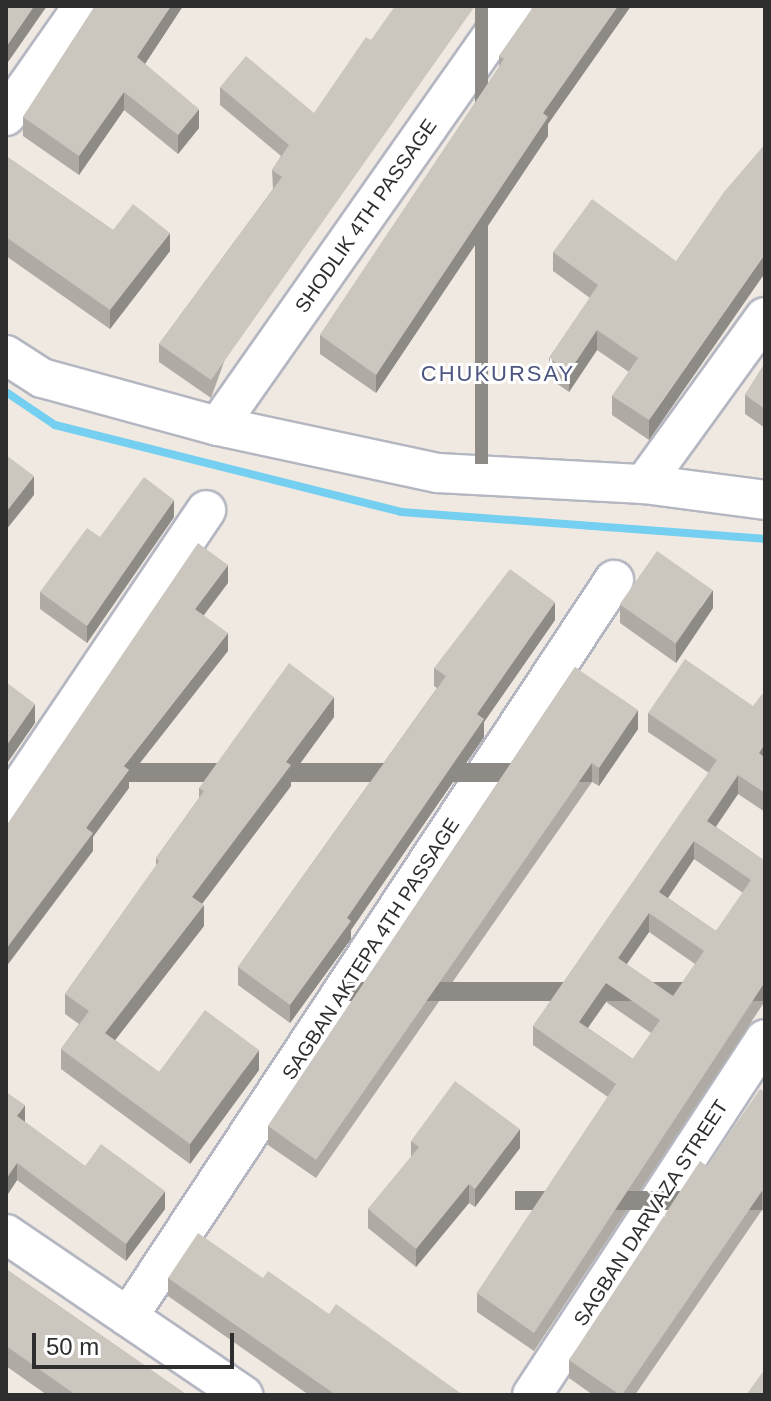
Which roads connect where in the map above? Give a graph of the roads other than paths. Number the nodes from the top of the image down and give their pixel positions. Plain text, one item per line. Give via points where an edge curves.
1 (83, 6) edge
2 (513, 6) edge
3 (6, 116) edge
4 (765, 317) edge
5 (6, 355) edge
6 (218, 426) junction
7 (644, 484) junction
8 (765, 500) edge
9 (206, 510) dead end
10 (614, 580) dead end
11 (6, 807) edge
12 (765, 1039) edge
13 (6, 1234) edge
14 (128, 1317) junction
15 (540, 1392) edge
16 (243, 1395) edge

1 - 3 street
2 - 6 street, SHODLIK 4TH PASSAGE
4 - 7 street
5 - 6 street via 42,378
6 - 7 street via 438,473
7 - 8 street
9 - 11 street
10 - 14 street, SAGBAN AKTEPA 4TH PASSAGE
12 - 15 street, SAGBAN DARVAZA STREET
13 - 14 street
14 - 16 street

